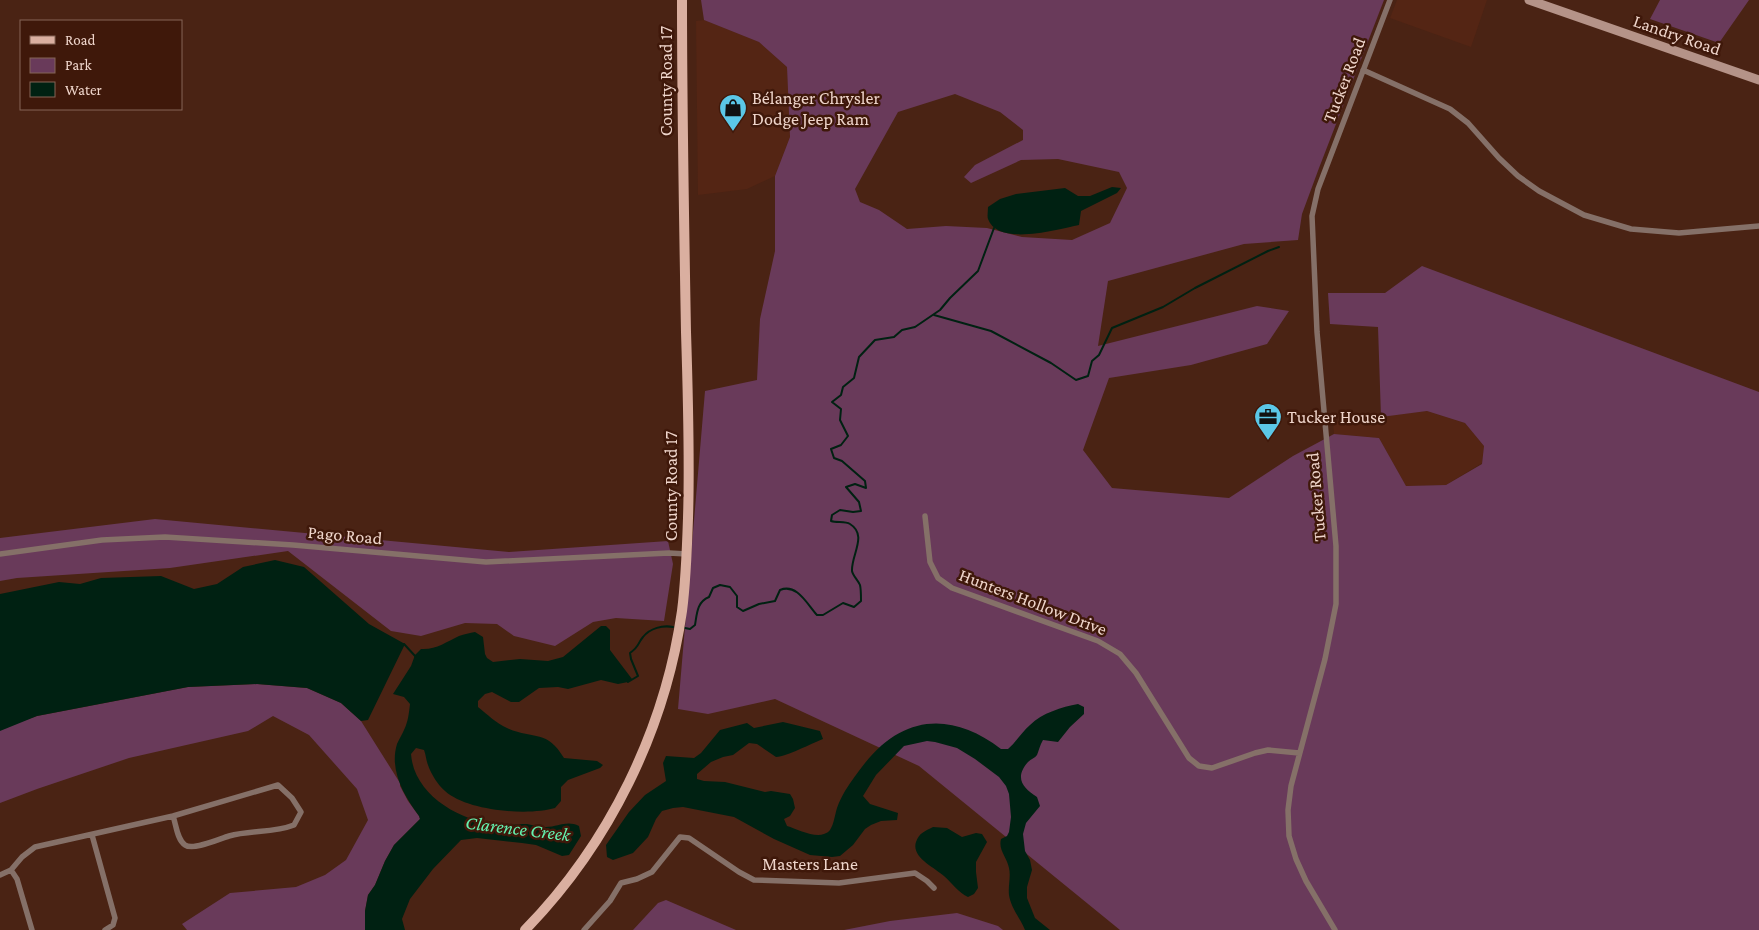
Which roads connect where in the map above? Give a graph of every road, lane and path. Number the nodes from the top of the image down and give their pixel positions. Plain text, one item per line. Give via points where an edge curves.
1 (682, 0) edge
2 (1390, 0) edge
3 (1529, 0) edge
4 (1363, 70) junction
5 (1759, 80) edge
6 (1759, 226) edge
7 (925, 516) dead end
8 (0, 554) edge
9 (687, 554) junction
10 (1299, 753) junction
11 (173, 816) junction
12 (92, 835) junction
13 (11, 870) junction
14 (0, 875) edge
15 (934, 888) dead end
16 (32, 930) edge
17 (105, 930) edge
18 (525, 930) edge
19 (584, 930) edge
20 (1335, 930) edge

1 - 9 main road, County Road 17 via 689,476
2 - 4 street, Tucker Road
3 - 5 main road, Landry Road
4 - 6 street via 1450,109 1468,123 1518,176 1584,215 1631,229 1679,233
4 - 10 street, Tucker Road via 1318,189 1312,216 1317,332 1336,546 1336,604 1325,659
7 - 10 street, Hunters Hollow Drive via 930,562 938,578 952,588 1098,641 1120,654 1136,673 1189,758 1199,766 1212,768 1268,750
8 - 9 street, Pago Road via 102,540 165,537 486,562
9 - 18 main road, County Road 17 via 675,653 650,736 614,811 572,878
10 - 20 street, Tucker Road via 1288,810 1290,836 1306,881
11 - 11 street via 278,786 292,798 301,812 294,824 282,830 233,835 193,847 184,845
11 - 12 street
12 - 13 street via 35,847
12 - 17 street via 115,918
13 - 14 street
13 - 16 street
15 - 19 street, Masters Lane via 915,873 839,883 754,880 689,838 680,837 652,872 621,883

